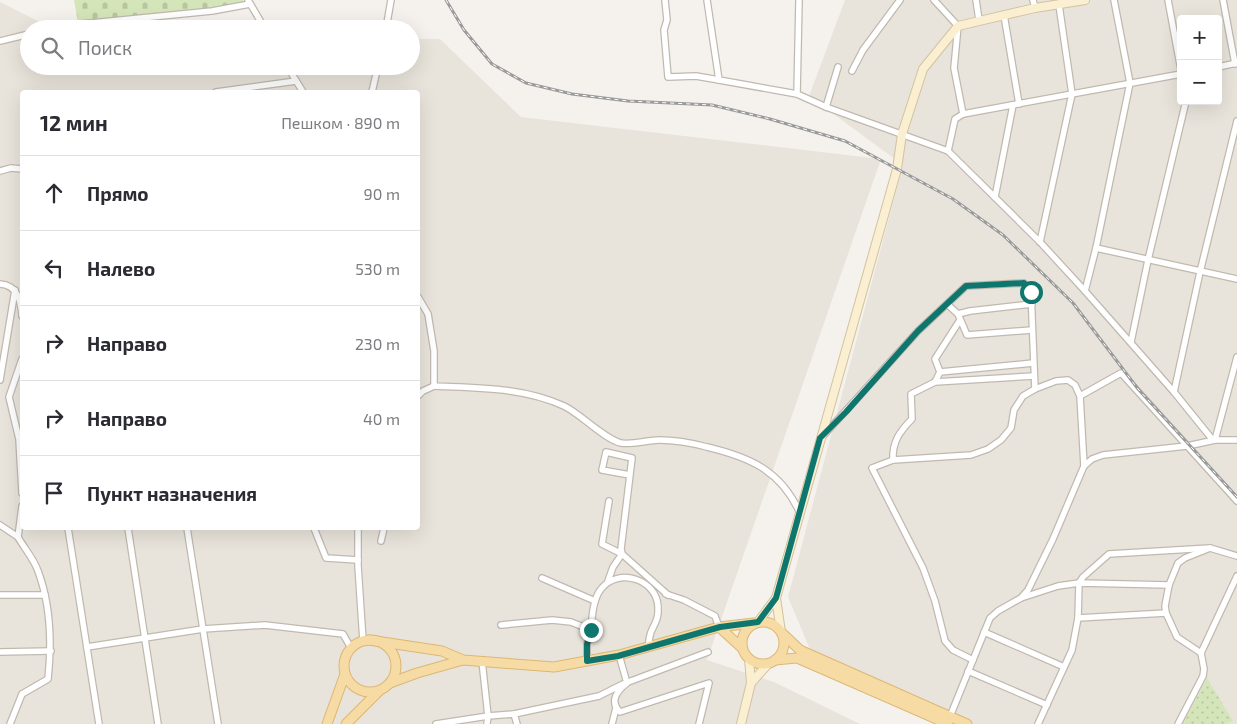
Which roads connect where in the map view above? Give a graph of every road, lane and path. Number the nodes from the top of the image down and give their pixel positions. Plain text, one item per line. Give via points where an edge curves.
1 (391, 0) edge
2 (665, 0) edge
3 (707, 0) edge
4 (900, 0) edge
5 (934, 0) edge
6 (976, 0) edge
7 (1085, 0) edge
8 (1114, 0) edge
9 (1168, 0) edge
10 (1223, 0) edge
11 (799, 1) edge
12 (249, 2) edge
13 (1034, 4) edge
14 (1059, 5) junction
15 (1004, 15) junction
16 (121, 20) edge
17 (260, 20) edge
18 (388, 20) edge
19 (980, 20) junction
20 (958, 26) junction
21 (20, 36) edge
22 (0, 41) edge
23 (1179, 60) edge
24 (1236, 64) edge
25 (1222, 66) edge
26 (838, 67) dead end
27 (852, 70) dead end
28 (292, 75) edge
29 (376, 75) edge
30 (1177, 75) edge
31 (719, 80) junction
32 (296, 81) junction
33 (1130, 83) junction
34 (231, 90) edge
35 (302, 90) edge
36 (372, 90) edge
37 (797, 94) junction
38 (1072, 94) junction
39 (1016, 104) junction
40 (1185, 105) edge
41 (826, 106) junction
42 (963, 114) junction
43 (1237, 121) edge
44 (902, 134) junction
45 (948, 151) junction
46 (20, 169) edge
47 (0, 171) edge
48 (994, 197) junction
49 (1040, 242) junction
50 (1096, 248) junction
51 (1148, 260) junction
52 (1200, 272) junction
53 (1237, 279) edge
54 (0, 284) edge
55 (15, 290) junction
56 (1085, 291) junction
57 (20, 301) edge
58 (420, 301) edge
59 (947, 304) junction
60 (1032, 304) junction
61 (959, 317) junction
62 (1032, 330) junction
63 (1131, 342) junction
64 (1237, 357) edge
65 (1034, 363) junction
66 (20, 365) edge
67 (940, 372) junction
68 (1034, 376) junction
69 (0, 380) edge
70 (935, 382) junction
71 (434, 386) junction
72 (1034, 389) junction
73 (1174, 392) junction
74 (420, 394) edge
75 (1080, 396) junction
76 (820, 438) junction
77 (1215, 440) junction
78 (1237, 440) edge
79 (1187, 446) junction
80 (20, 457) edge
81 (893, 460) junction
82 (1084, 466) junction
83 (630, 475) junction
84 (609, 501) dead end
85 (1237, 502) edge
86 (799, 512) junction
87 (20, 522) edge
88 (0, 526) edge
89 (68, 530) edge
90 (128, 530) edge
91 (187, 530) edge
92 (315, 530) edge
93 (358, 530) edge
94 (384, 530) edge
95 (18, 537) junction
96 (381, 541) dead end
97 (1210, 548) junction
98 (622, 554) junction
99 (1237, 556) edge
100 (358, 560) junction
101 (1237, 576) edge
102 (542, 578) dead end
103 (608, 581) junction
104 (1079, 583) junction
105 (1170, 585) junction
106 (653, 590) junction
107 (0, 595) edge
108 (45, 595) junction
109 (668, 595) junction
110 (776, 598) junction
111 (1021, 598) junction
112 (595, 601) junction
113 (1166, 613) junction
114 (1078, 618) junction
115 (756, 623) junction
116 (501, 625) dead end
117 (720, 627) junction
118 (203, 629) junction
119 (591, 630) junction
120 (984, 632) junction
121 (782, 633) junction
122 (146, 638) junction
123 (366, 641) junction
124 (87, 647) junction
125 (351, 648) junction
126 (648, 648) junction
127 (742, 648) junction
128 (51, 651) junction
129 (0, 652) edge
130 (708, 652) dead end
131 (1201, 653) junction
132 (618, 656) junction
133 (749, 659) junction
134 (463, 660) junction
135 (973, 660) junction
136 (587, 661) junction
137 (482, 662) junction
138 (772, 662) junction
139 (1064, 667) junction
140 (968, 670) junction
141 (345, 674) junction
142 (627, 682) junction
143 (390, 683) junction
144 (751, 683) junction
145 (380, 690) junction
146 (1047, 706) junction
147 (616, 708) junction
148 (514, 714) junction
149 (488, 716) junction
150 (948, 721) edge
151 (10, 724) edge
152 (99, 724) edge
153 (158, 724) edge
154 (218, 724) edge
155 (328, 724) edge
156 (346, 724) edge
157 (436, 724) edge
158 (487, 724) edge
159 (517, 724) edge
160 (612, 724) edge
161 (699, 724) edge
162 (741, 724) edge
163 (967, 724) edge
164 (1038, 724) edge
165 (1178, 724) edge

1 - 18 street
2 - 31 street via 668,77 696,76
3 - 31 street
4 - 27 street
5 - 20 street
6 - 19 street
7 - 14 street
8 - 33 street
9 - 23 street
10 - 24 street
11 - 37 street
12 - 16 street via 212,11
12 - 17 street
13 - 14 street
13 - 15 street
14 - 38 street
15 - 19 street
15 - 39 street
19 - 20 street
20 - 42 street via 954,68
20 - 44 street via 923,70
21 - 22 street
24 - 25 street
26 - 41 street
28 - 32 street
29 - 36 street
30 - 33 street
31 - 37 street
32 - 34 street
32 - 35 street
33 - 38 street
33 - 50 street
37 - 41 street
38 - 39 street
38 - 49 street
39 - 42 street
39 - 48 street
40 - 51 street
41 - 44 street
42 - 45 street via 955,119
43 - 52 street
44 - 45 street
44 - 76 street via 897,169
45 - 48 street
46 - 47 street
48 - 49 street
49 - 56 street
50 - 51 street
50 - 56 street
51 - 52 street
51 - 63 street
52 - 53 street
52 - 73 street
54 - 55 street
55 - 57 street
55 - 69 street
56 - 63 street
58 - 71 street via 428,314 434,351
59 - 60 street via 966,286 1024,283 1031,292
59 - 61 street
59 - 76 street
60 - 61 street via 970,311
60 - 62 street
61 - 62 street via 967,335
61 - 67 street via 935,359
62 - 65 street
63 - 73 street
64 - 77 street
65 - 67 street
65 - 68 street
66 - 80 street via 9,396
67 - 70 street
68 - 70 street
68 - 72 street
70 - 81 street via 911,394 912,419 900,430
71 - 74 street
71 - 86 street via 496,389 541,396 566,407 621,443 689,442 736,454 758,464 775,478 793,498
72 - 75 street via 1068,380 1075,385
72 - 81 street via 1023,396 1014,410 1011,428 988,449 971,455
73 - 77 street
75 - 79 street via 1121,373
75 - 82 street
76 - 86 street
77 - 78 street
77 - 79 street
79 - 82 street via 1103,455
79 - 85 street
81 - 135 street via 872,468 923,568 945,642
82 - 111 street via 1049,547
83 - 83 street via 632,458 606,452 602,470
83 - 98 street
84 - 98 street via 602,544
86 - 110 street
87 - 95 street
88 - 95 street
89 - 124 street
90 - 122 street
91 - 118 street
92 - 100 street via 326,558
93 - 100 street
94 - 96 street
95 - 108 street via 38,569
97 - 99 street
97 - 104 street via 1109,554
97 - 105 street via 1178,563
98 - 103 street
98 - 109 street
100 - 123 street
101 - 131 street
102 - 112 street
103 - 106 street via 638,579
103 - 112 street
104 - 105 street
104 - 111 street
104 - 114 street
105 - 113 street
106 - 109 street
106 - 126 street via 658,620 651,632
107 - 108 street
108 - 128 street
109 - 117 street via 715,616
110 - 115 street
110 - 121 street
111 - 120 street via 990,618
112 - 119 street
113 - 114 street
113 - 131 street via 1177,637
114 - 139 street via 1072,650
115 - 117 main road
115 - 121 main road via 771,623
115 - 127 main road via 745,631
116 - 119 street via 552,620 571,622
117 - 126 main road
117 - 127 main road
118 - 122 street
118 - 125 street via 265,625 343,634
118 - 154 street
119 - 136 street
120 - 135 street
120 - 139 street
121 - 138 main road via 783,651
121 - 150 main road via 800,650
122 - 124 street
122 - 153 street
123 - 125 main road
123 - 134 main road via 442,651
123 - 143 main road via 378,642 391,651 396,667
124 - 152 street
125 - 141 main road via 344,660
126 - 132 main road
127 - 133 main road
128 - 129 street
128 - 151 street via 48,679 22,694
130 - 142 street
131 - 165 street via 1203,676
132 - 136 main road
132 - 142 street
133 - 138 main road via 762,664
133 - 144 street
134 - 137 main road
134 - 143 main road
135 - 140 street
136 - 137 main road via 554,667
137 - 149 street
138 - 144 street
138 - 150 main road via 797,658
139 - 146 street
140 - 146 street
140 - 150 street
141 - 145 main road via 355,688 372,692
141 - 155 main road
142 - 147 street via 617,691 614,699
142 - 148 street via 599,696
143 - 145 main road
144 - 162 street
145 - 156 main road
146 - 164 street
147 - 160 street
147 - 161 street via 620,712 709,683
148 - 149 street
148 - 159 street
149 - 157 street
149 - 158 street
150 - 163 main road

